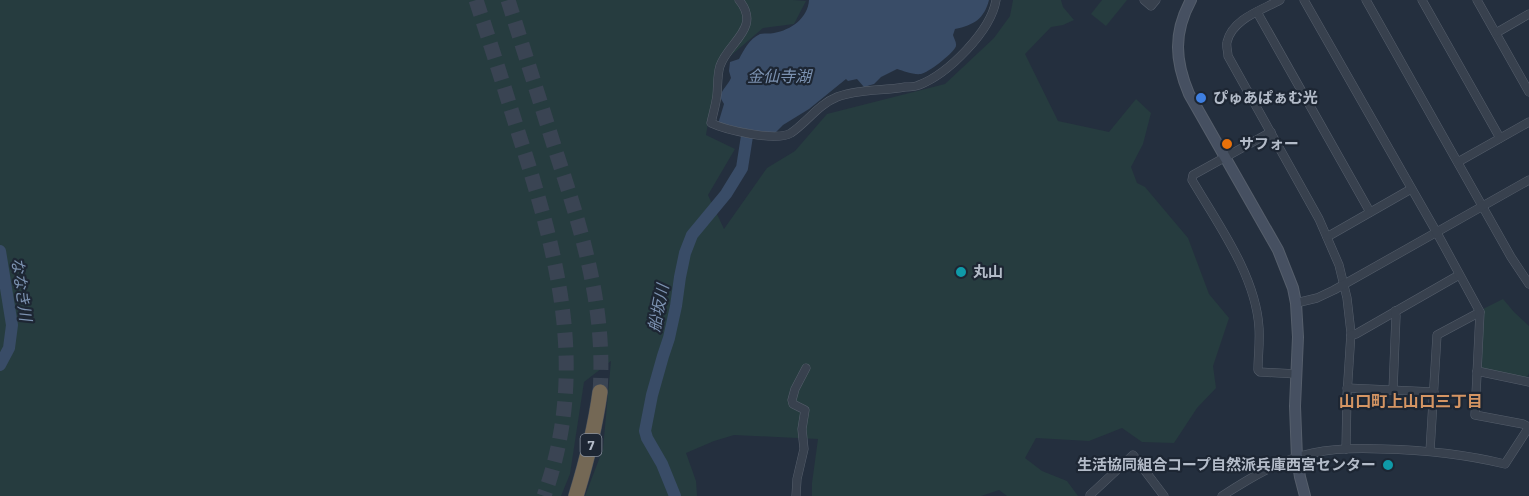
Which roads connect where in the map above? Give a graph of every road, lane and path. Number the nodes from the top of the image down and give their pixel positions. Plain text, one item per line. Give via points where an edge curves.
1 (739, 0) edge
2 (996, 0) edge
3 (1144, 0) edge
4 (1156, 0) edge
5 (1191, 0) edge
6 (1280, 0) edge
7 (1304, 0) edge
8 (1366, 0) edge
9 (1422, 0) edge
10 (1477, 0) edge
11 (1257, 12) junction
12 (1529, 14) edge
13 (1496, 33) junction
14 (1529, 92) edge
15 (1529, 122) edge
16 (1270, 132) junction
17 (1500, 138) junction
18 (1225, 157) junction
19 (1458, 162) junction
20 (1528, 184) edge
21 (1411, 189) junction
22 (1483, 207) junction
23 (1370, 212) junction
24 (1437, 233) junction
25 (1327, 237) junction
26 (1459, 275) junction
27 (1344, 284) junction
28 (1529, 284) edge
29 (1296, 303) junction
30 (1395, 311) junction
31 (1480, 312) junction
32 (1351, 335) junction
33 (806, 368) dead end
34 (1477, 371) junction
35 (1297, 374) junction
36 (1529, 382) edge
37 (1347, 388) junction
38 (1393, 390) junction
39 (600, 392) tunnel mouth
40 (1434, 392) junction
41 (1346, 449) junction
42 (1430, 451) junction
43 (1298, 458) junction
44 (576, 496) edge
45 (796, 496) edge
46 (1091, 496) edge
47 (1164, 496) edge
48 (1222, 496) edge
49 (1305, 496) edge

1 - 2 street via 746,9 745,30 720,66 711,123 778,136 790,133 838,97 918,85 945,70 976,38
3 - 4 street via 1152,6
5 - 18 street via 1182,19 1178,63 1190,94
6 - 11 street
7 - 21 street
8 - 19 street
9 - 17 street
10 - 13 street
11 - 16 street via 1233,28 1227,42 1228,56
11 - 23 street
12 - 13 street
13 - 14 street
15 - 17 street
16 - 18 street
16 - 25 street
17 - 19 street
18 - 29 street via 1278,250
18 - 35 street via 1192,180 1252,293 1259,326 1258,370
19 - 22 street
20 - 22 street
21 - 23 street
21 - 24 street
22 - 24 street
22 - 28 street
23 - 25 street
24 - 26 street
24 - 27 street
25 - 27 street
26 - 30 street
26 - 31 street
27 - 29 street via 1317,298
27 - 32 street
29 - 35 street
30 - 32 street
30 - 38 street
31 - 34 street
31 - 40 street via 1437,335
32 - 37 street
33 - 45 street via 792,400 805,410 804,449
34 - 36 street
34 - 42 street via 1475,415 1529,427 1505,464
35 - 43 street
37 - 38 street
37 - 41 street
38 - 40 street
39 - 44 highway, 7 via 590,452
40 - 42 street
41 - 42 street
41 - 43 street
43 - 48 street via 1257,474
43 - 49 street
46 - 47 street via 1133,455

